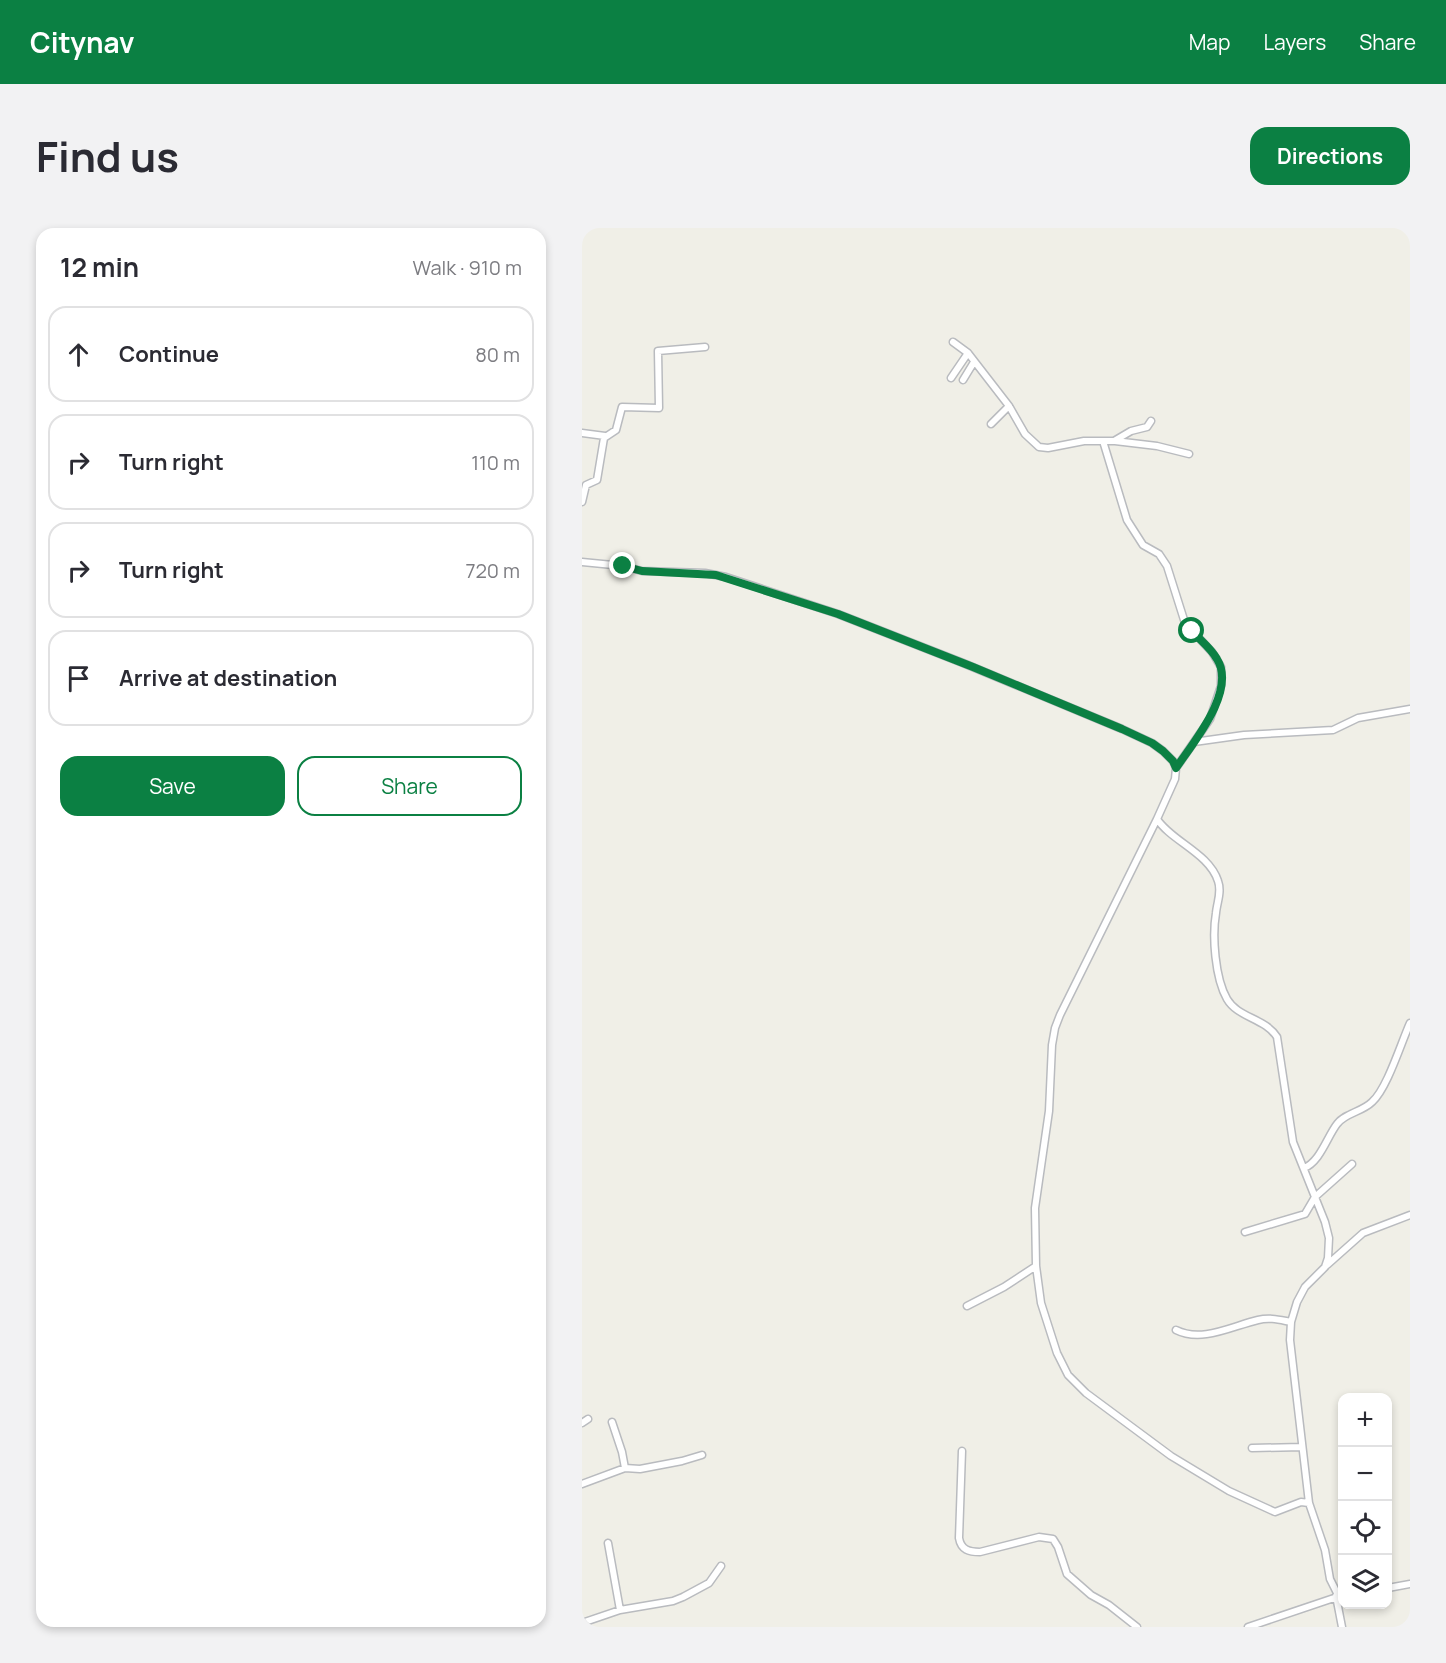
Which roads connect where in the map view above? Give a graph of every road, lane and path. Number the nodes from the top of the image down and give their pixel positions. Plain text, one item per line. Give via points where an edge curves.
1 (953, 342) dead end
2 (705, 347) dead end
3 (968, 353) junction
4 (975, 362) junction
5 (951, 378) dead end
6 (963, 380) dead end
7 (1009, 406) junction
8 (1151, 422) dead end
9 (991, 424) dead end
10 (582, 433) edge
11 (605, 436) junction
12 (1103, 441) junction
13 (1114, 441) junction
14 (1189, 454) dead end
15 (582, 502) edge
16 (582, 562) edge
17 (1410, 709) edge
18 (1194, 742) junction
19 (1176, 768) junction
20 (1157, 819) junction
21 (1410, 1023) edge
22 (1352, 1164) dead end
23 (1304, 1168) junction
24 (1315, 1197) junction
25 (1410, 1215) edge
26 (1245, 1233) dead end
27 (1036, 1266) junction
28 (1325, 1267) junction
29 (967, 1306) dead end
30 (1291, 1322) junction
31 (1176, 1330) dead end
32 (612, 1422) dead end
33 (1302, 1447) junction
34 (1252, 1448) dead end
35 (962, 1451) dead end
36 (702, 1455) dead end
37 (625, 1468) junction
38 (582, 1484) edge
39 (1309, 1503) junction
40 (609, 1543) dead end
41 (721, 1566) dead end
42 (1410, 1584) edge
43 (1392, 1587) edge
44 (1338, 1595) edge
45 (1340, 1609) edge
46 (620, 1610) junction
47 (582, 1623) edge
48 (1137, 1627) edge
49 (1248, 1627) edge
50 (1342, 1627) edge

1 - 3 street
2 - 11 street via 658,351 659,408 622,407 616,430
3 - 4 street
3 - 5 street
4 - 6 street
4 - 7 street
7 - 9 street
7 - 12 street via 1025,434 1040,447
8 - 13 street
10 - 11 street
11 - 15 street via 597,480 586,486
12 - 13 street
12 - 18 street via 1127,520 1143,545 1159,554 1167,566 1185,623 1221,667 1218,700
13 - 14 street
16 - 19 street via 642,571 716,575 838,614 1122,729 1158,747
17 - 18 street via 1358,718 1333,730
18 - 19 street
19 - 20 street
20 - 23 street via 1204,861 1218,880 1220,895 1214,931 1222,988 1236,1009 1266,1025 1277,1037 1293,1142
20 - 27 street via 1055,1028 1049,1111 1035,1208
21 - 23 street via 1378,1095 1367,1107 1340,1120 1313,1163
22 - 24 street
23 - 24 street
24 - 26 street via 1301,1216
24 - 28 street via 1329,1238
25 - 28 street via 1363,1233
27 - 29 street
27 - 39 street via 1044,1314 1061,1365 1074,1383 1171,1456 1244,1499 1275,1512 1300,1502
28 - 30 street via 1302,1291
30 - 31 street via 1264,1319 1204,1334
30 - 33 street
32 - 37 street
33 - 34 street
33 - 39 street
35 - 48 street via 959,1538 963,1548 980,1552 1040,1537 1053,1539 1067,1574
36 - 37 street via 640,1469
37 - 38 street
39 - 44 street
40 - 46 street
41 - 46 street via 709,1582 683,1597
42 - 43 street
44 - 49 street
45 - 50 street
46 - 47 street

